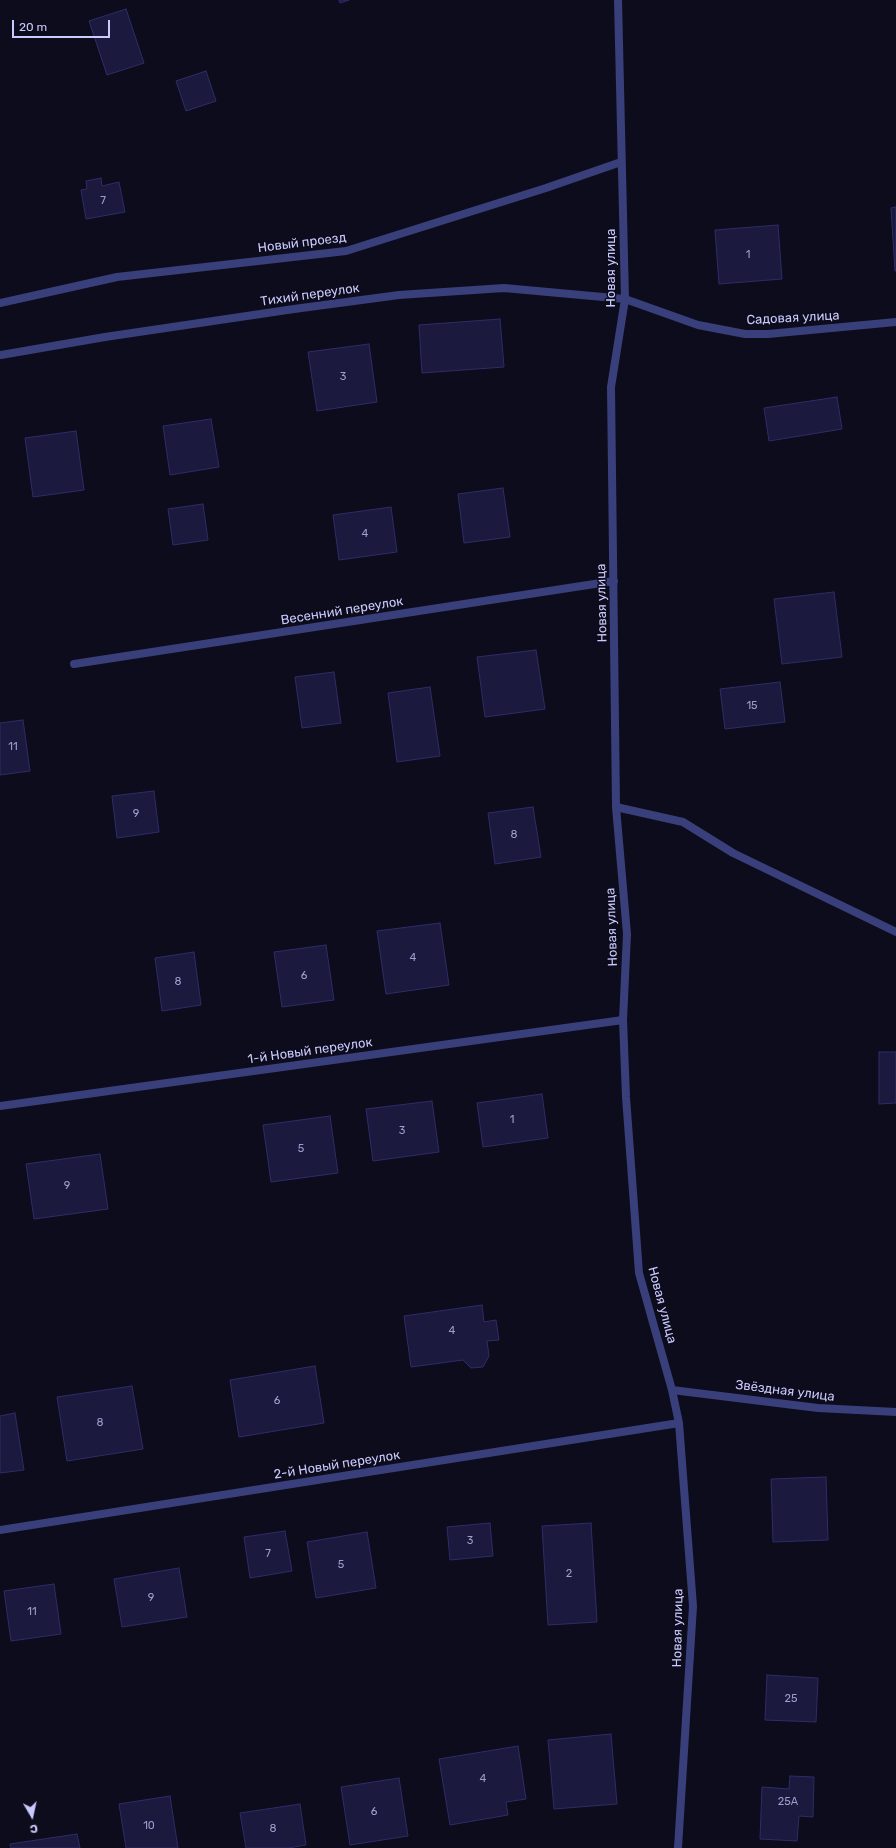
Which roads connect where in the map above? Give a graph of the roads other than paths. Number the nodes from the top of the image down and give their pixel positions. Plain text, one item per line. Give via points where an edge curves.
1 (618, 0) edge
2 (621, 162) junction
3 (625, 299) junction
4 (0, 303) edge
5 (896, 322) edge
6 (1, 355) edge
7 (614, 581) junction
8 (74, 664) dead end
9 (616, 807) junction
10 (896, 932) edge
11 (623, 1020) junction
12 (0, 1106) edge
13 (672, 1390) junction
14 (896, 1412) edge
15 (679, 1423) junction
16 (0, 1530) edge
17 (678, 1848) edge

1 - 2 street, Новая улица
2 - 3 street, Новая улица
2 - 4 street, Новый проезд via 346,251 117,277
3 - 5 street, Садовая улица via 698,325 745,334
3 - 6 street, Тихий переулок via 504,288 399,295 113,336
3 - 7 street, Новая улица via 612,387
7 - 8 street, Весенний переулок
7 - 9 street, Новая улица
9 - 10 street via 683,822 733,852
9 - 11 street, Новая улица via 627,934
11 - 12 street, 1-й Новый переулок
11 - 13 street, Новая улица via 639,1273
13 - 14 street, Звёздная улица via 818,1408
13 - 15 street, Новая улица
15 - 16 street, 2-й Новый переулок
15 - 17 street, Новая улица via 693,1606

